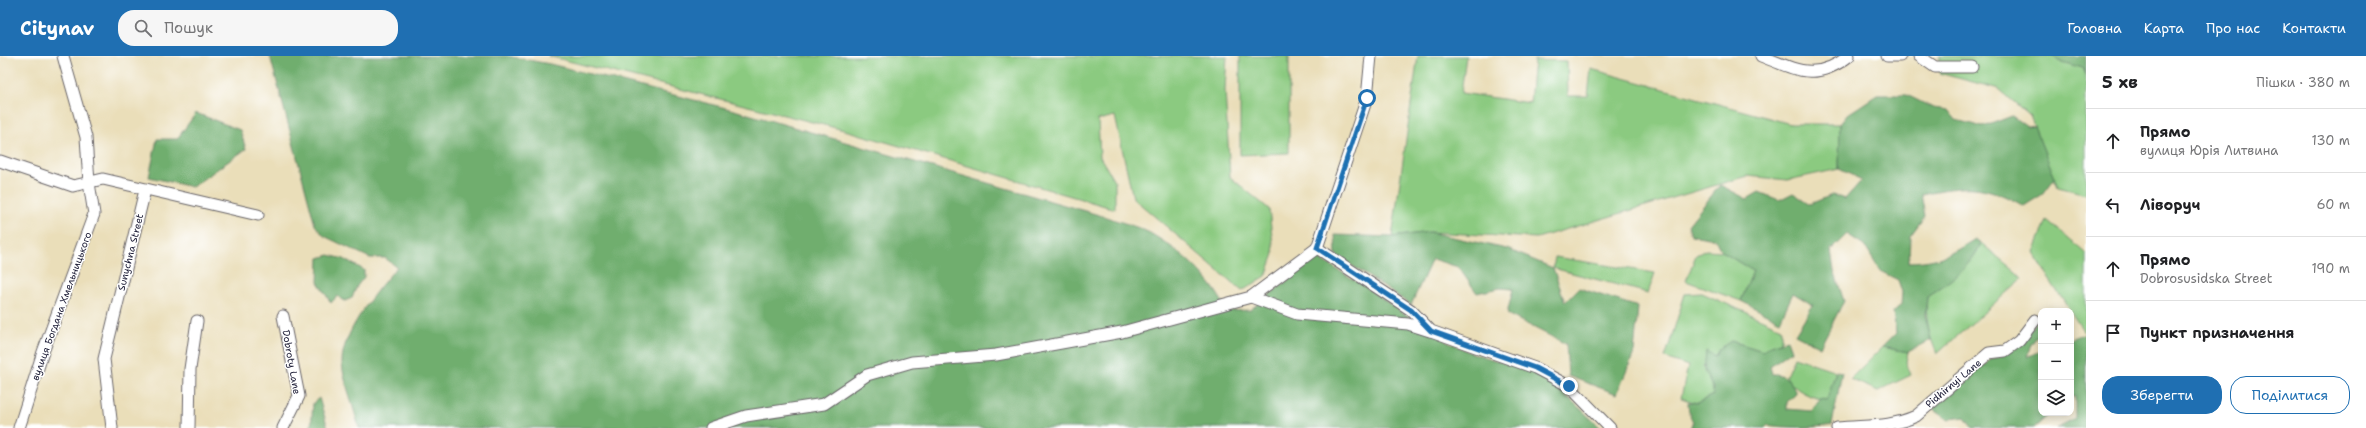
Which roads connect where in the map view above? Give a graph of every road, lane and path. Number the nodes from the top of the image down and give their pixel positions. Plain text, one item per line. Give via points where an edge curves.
1 (63, 56) edge
2 (1371, 56) edge
3 (1762, 56) edge
4 (1849, 56) edge
5 (1887, 56) edge
6 (1900, 56) edge
7 (1919, 56) edge
8 (1972, 67) dead end
9 (0, 161) edge
10 (89, 182) junction
11 (145, 190) junction
12 (258, 216) dead end
13 (1317, 248) junction
14 (1251, 297) junction
15 (283, 316) dead end
16 (2035, 320) dead end
17 (197, 321) dead end
18 (1431, 331) junction
19 (19, 428) edge
20 (112, 428) edge
21 (189, 428) edge
22 (283, 428) edge
23 (711, 428) edge
24 (1610, 428) edge
25 (1837, 428) edge

1 - 10 street, вулиця Богдана Хмельницького via 86,137
2 - 13 street via 1367,98
3 - 4 street via 1800,72 1824,71
5 - 6 street
7 - 8 street via 1935,67
9 - 10 street via 73,186
10 - 11 street via 103,179
10 - 19 street, вулиця Богдана Хмельницького via 94,214 43,352
11 - 12 street
11 - 20 street, Sunychna Street via 104,359
13 - 14 street
13 - 18 street via 1411,310
14 - 18 street via 1297,314 1408,324
14 - 23 street via 1122,332 996,355 912,362 867,374 824,404 746,416
15 - 22 street, Dobroty Lane via 299,396
16 - 25 street, Pidhirnyi Lane via 2019,341 2005,351 1989,353 1916,416 1904,422 1884,426
17 - 21 street via 190,369
18 - 24 street via 1535,368 1569,386

